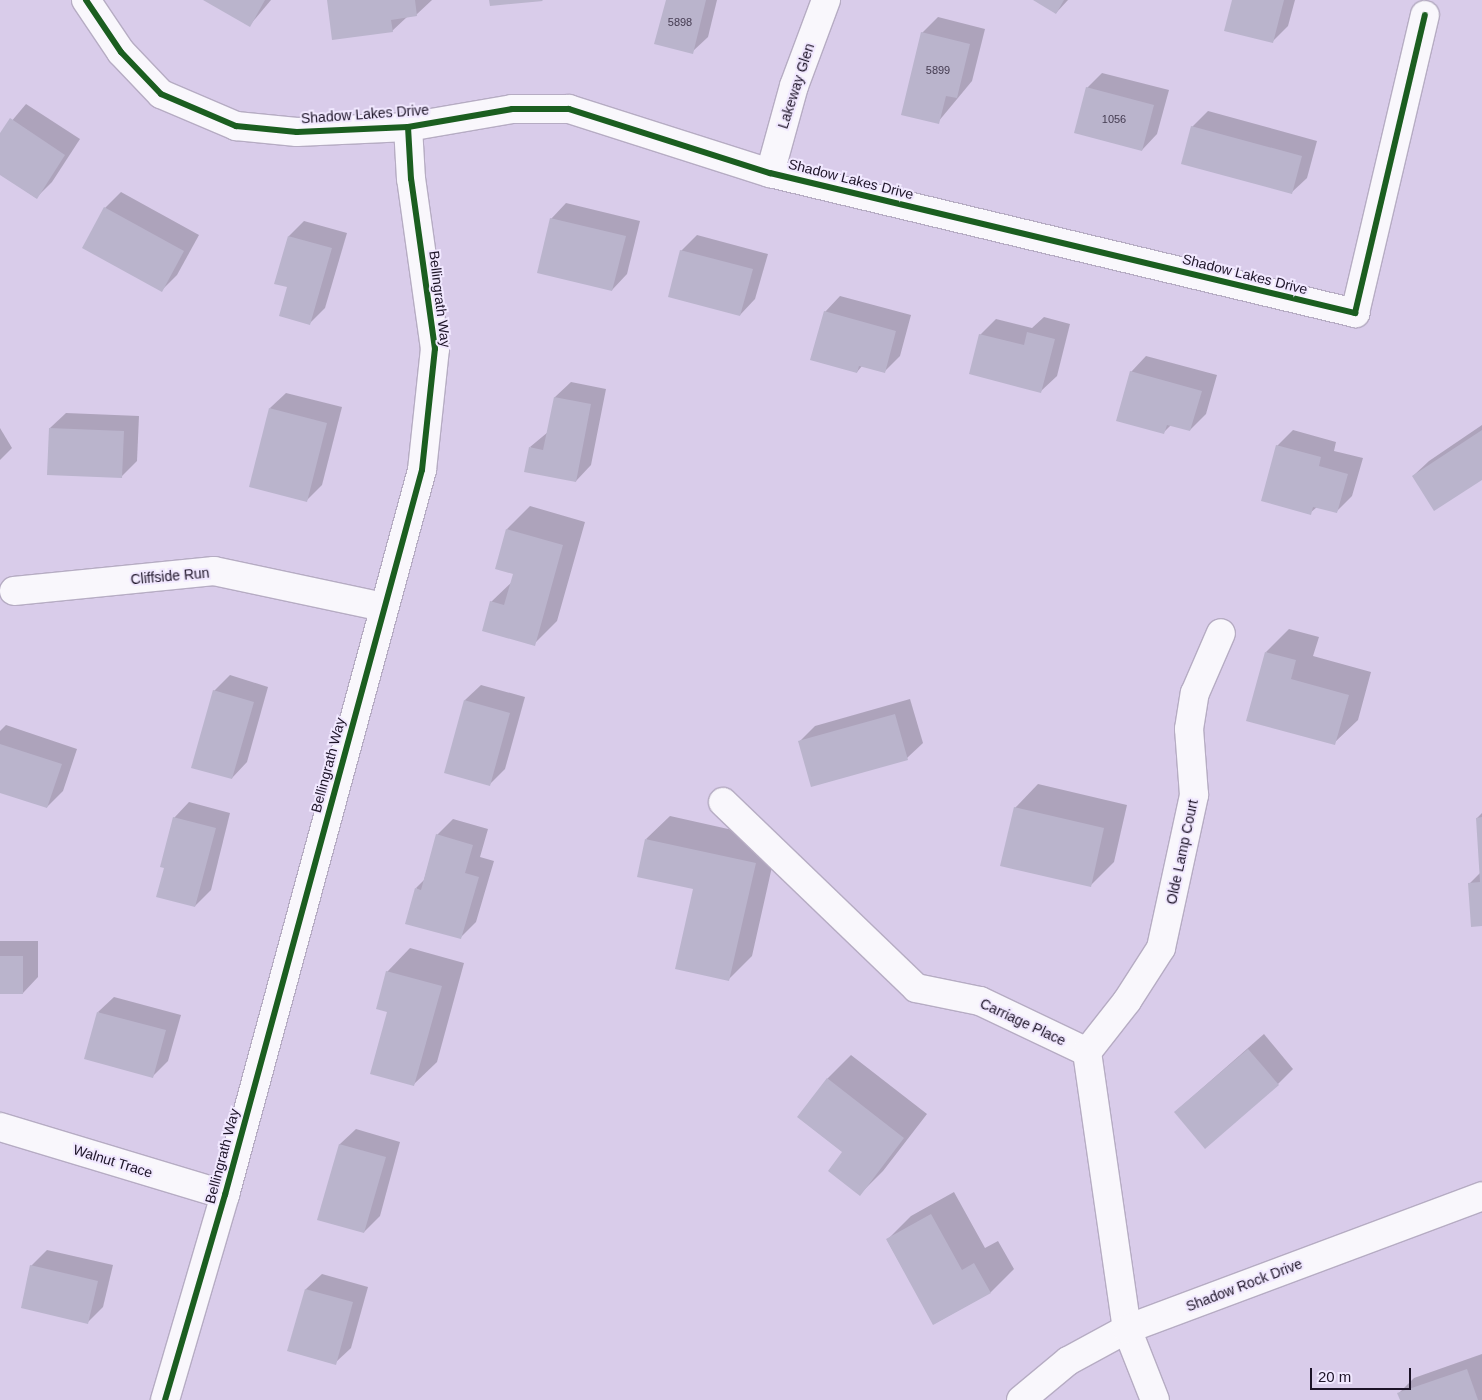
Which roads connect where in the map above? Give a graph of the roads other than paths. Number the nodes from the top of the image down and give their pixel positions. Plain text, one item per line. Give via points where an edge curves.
1 (86, 0) edge
2 (826, 0) edge
3 (1425, 15) dead end
4 (408, 126) junction
5 (770, 173) junction
6 (14, 591) dead end
7 (383, 608) junction
8 (1221, 633) dead end
9 (723, 802) dead end
10 (1087, 1052) junction
11 (0, 1126) edge
12 (225, 1195) junction
13 (1482, 1196) edge
14 (1127, 1329) junction
15 (164, 1400) edge
16 (1021, 1400) edge
17 (1155, 1400) edge

1 - 4 street, Shadow Lakes Drive via 121,52 161,94 236,126 297,132
2 - 5 street, Lakeway Glen via 794,86
3 - 5 street, Shadow Lakes Drive via 1356,313
4 - 5 street, Shadow Lakes Drive via 512,109 569,109
4 - 7 street, Bellingrath Way via 411,179 435,348 422,470
6 - 7 street, Cliffside Run via 214,571
7 - 12 street, Bellingrath Way
8 - 10 street, Olde Lamp Court via 1195,693 1189,729 1194,795 1161,948 1127,1001
9 - 10 street, Carriage Place via 916,988 980,1001
10 - 14 street
11 - 12 street, Walnut Trace
12 - 15 street, Bellingrath Way
13 - 14 street, Shadow Rock Drive
14 - 16 street, Shadow Rock Drive via 1068,1361
14 - 17 street

